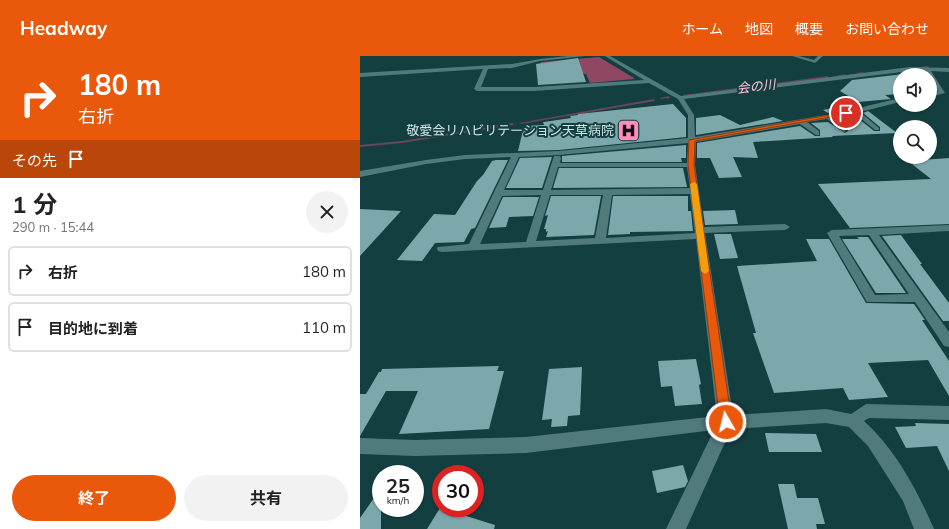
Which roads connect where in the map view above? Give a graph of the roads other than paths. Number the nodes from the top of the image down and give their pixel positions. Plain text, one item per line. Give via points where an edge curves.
1 (583, 56) edge
2 (607, 56) edge
3 (794, 56) edge
4 (819, 56) edge
5 (486, 68) junction
6 (937, 70) edge
7 (949, 70) edge
8 (893, 71) edge
9 (360, 75) edge
10 (650, 81) junction
11 (937, 85) edge
12 (937, 94) edge
13 (677, 96) junction
14 (893, 102) edge
15 (855, 112) junction
16 (829, 117) junction
17 (802, 122) junction
18 (877, 128) dead end
19 (844, 130) dead end
20 (816, 133) dead end
21 (692, 140) junction
22 (559, 153) junction
23 (516, 155) junction
24 (555, 165) junction
25 (691, 165) junction
26 (360, 174) edge
27 (694, 191) junction
28 (608, 192) junction
29 (499, 193) junction
30 (546, 193) junction
31 (785, 227) dead end
32 (949, 228) edge
33 (872, 232) junction
34 (700, 233) junction
35 (600, 241) junction
36 (530, 244) junction
37 (473, 247) junction
38 (442, 249) dead end
39 (919, 298) junction
40 (949, 342) edge
41 (949, 413) edge
42 (853, 421) junction
43 (726, 422) junction
44 (360, 446) edge
45 (676, 529) edge
46 (924, 529) edge

1 - 5 street
2 - 10 street
3 - 4 street via 815,62
5 - 9 street
5 - 10 street via 477,89 534,89
6 - 7 street
8 - 13 street
10 - 13 street
11 - 12 street via 942,93
13 - 21 street via 691,116
14 - 15 street
15 - 16 street
15 - 18 street
16 - 17 street
16 - 19 street
17 - 20 street
17 - 21 street via 776,129
21 - 22 street
21 - 25 street
22 - 23 street
22 - 24 street
23 - 26 street via 457,158
23 - 29 street
24 - 25 street
24 - 30 street
25 - 27 street
27 - 28 street
27 - 34 street
28 - 30 street
28 - 35 street
29 - 30 street
29 - 37 street
30 - 36 street
31 - 34 street
32 - 33 street
33 - 39 street
33 - 39 street via 832,233 871,299
34 - 35 street
34 - 43 street
35 - 36 street
36 - 37 street
37 - 38 street
39 - 40 street
41 - 42 street via 866,411
42 - 43 street via 826,416
42 - 46 street via 874,441 909,495
43 - 44 street via 526,445 415,448
43 - 45 street

